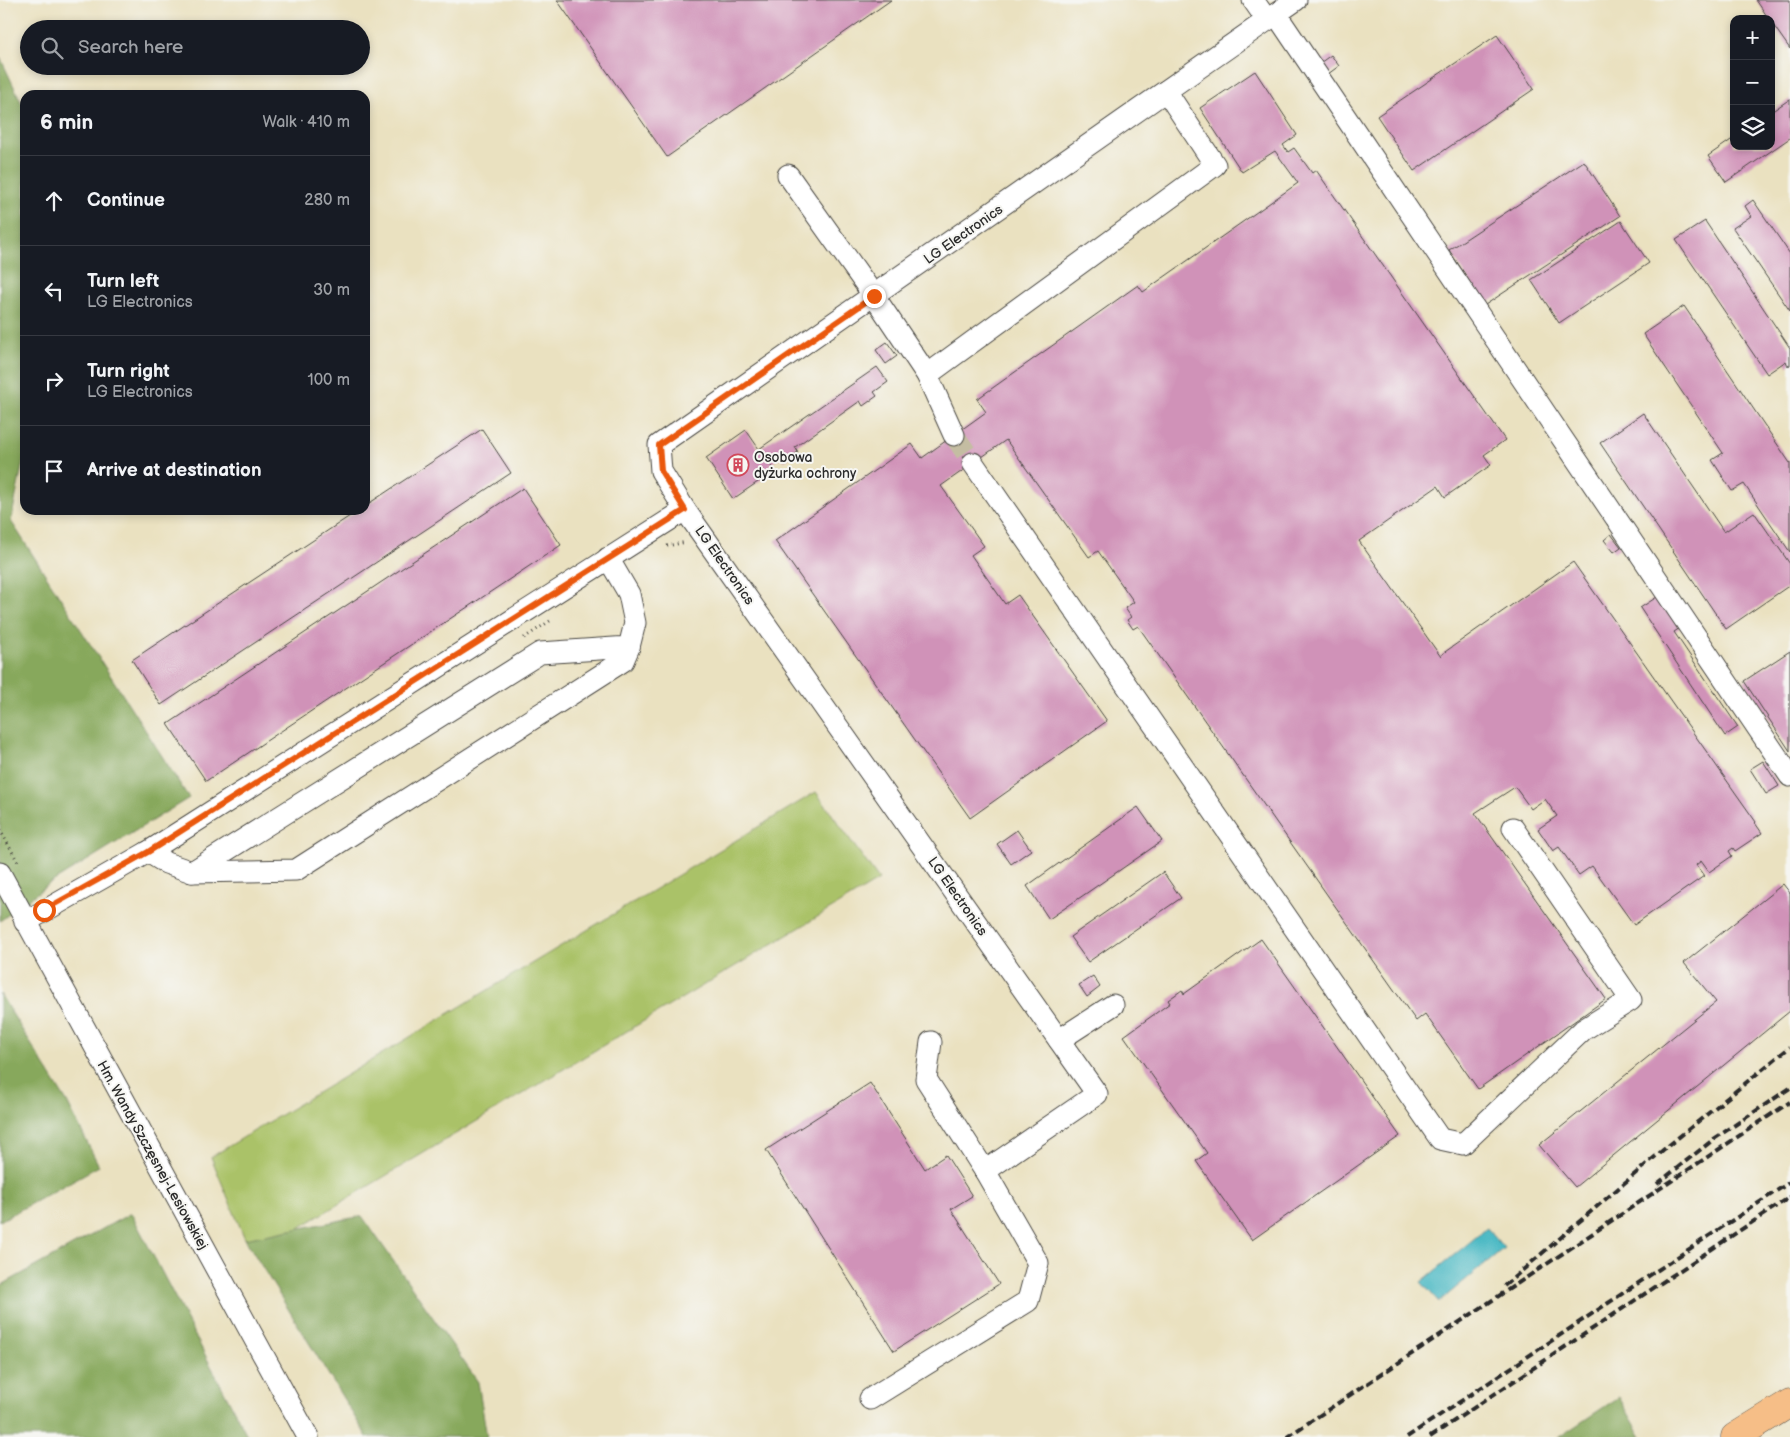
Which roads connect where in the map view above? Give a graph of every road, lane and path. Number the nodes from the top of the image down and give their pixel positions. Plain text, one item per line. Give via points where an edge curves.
1 (1253, 0) edge
2 (1296, 0) edge
3 (1272, 17) junction
4 (1166, 91) junction
5 (788, 175) dead end
6 (874, 296) junction
7 (927, 375) junction
8 (954, 435) tunnel mouth
9 (973, 463) tunnel mouth
10 (685, 510) junction
11 (608, 558) junction
12 (629, 648) junction
13 (1790, 776) edge
14 (1513, 828) dead end
15 (148, 852) junction
16 (192, 872) junction
17 (0, 873) edge
18 (25, 922) junction
19 (1113, 1004) dead end
20 (1059, 1040) junction
21 (931, 1042) dead end
22 (985, 1171) junction
23 (870, 1399) dead end
24 (1790, 1403) edge
25 (308, 1437) edge
26 (1735, 1437) edge

1 - 3 street
2 - 3 street, LG Electronics
3 - 4 street, LG Electronics
3 - 13 street
4 - 6 street, LG Electronics
4 - 7 street via 1216,165
5 - 6 street
6 - 7 street
6 - 10 street, LG Electronics via 659,445 661,471
7 - 8 street
9 - 14 street via 1440,1139 1463,1144 1583,1030 1631,1000
10 - 11 street
10 - 20 street, LG Electronics
11 - 12 street via 630,594 635,623
11 - 15 street
12 - 16 street via 540,653
12 - 16 street via 623,661 296,870
15 - 16 street via 166,864
15 - 18 street
17 - 18 street, Hm. Wandy Szczęsnej-Lesiowskiej
18 - 25 street, Hm. Wandy Szczęsnej-Lesiowskiej
19 - 20 street
20 - 22 street, LG Electronics via 1097,1094
21 - 22 street via 926,1079
22 - 23 street via 1038,1263 1028,1301
24 - 26 main road

